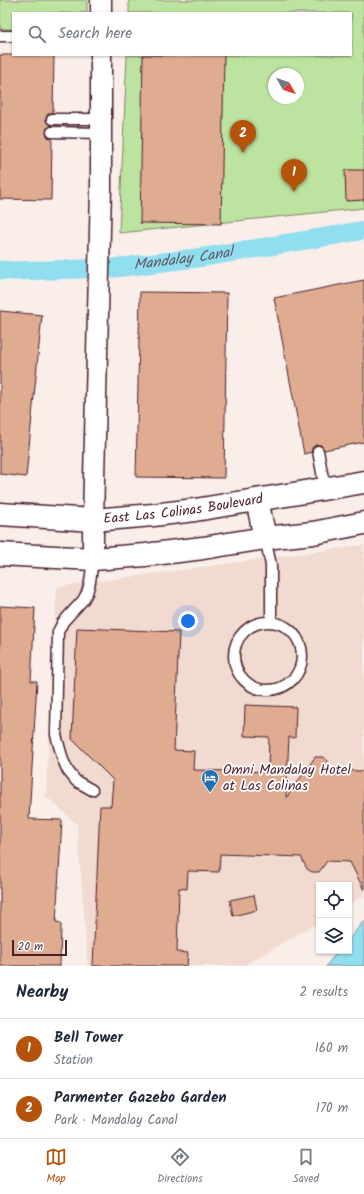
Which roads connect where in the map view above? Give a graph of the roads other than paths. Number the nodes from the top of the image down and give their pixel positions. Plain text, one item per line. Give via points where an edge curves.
1 (101, 0) edge
2 (101, 12) edge
3 (0, 36) edge
4 (12, 36) edge
5 (101, 56) edge
6 (52, 119) dead end
7 (101, 126) junction
8 (52, 132) dead end
9 (318, 451) dead end
10 (364, 482) edge
11 (325, 489) junction
12 (257, 500) junction
13 (0, 514) edge
14 (93, 520) junction
15 (364, 523) edge
16 (265, 538) junction
17 (0, 554) edge
18 (94, 559) junction
19 (271, 622) junction
20 (92, 790) dead end

1 - 2 street
3 - 4 lane
5 - 7 street
6 - 7 lane
7 - 8 lane
7 - 14 street
9 - 11 lane
10 - 11 main road, East Las Colinas Boulevard
11 - 12 main road, East Las Colinas Boulevard
12 - 14 main road, East Las Colinas Boulevard via 153,516
12 - 16 main road
13 - 14 main road, East Las Colinas Boulevard
14 - 18 street
15 - 16 main road via 313,533
16 - 18 main road via 203,548
16 - 19 lane via 271,565
17 - 18 main road
18 - 20 lane via 88,593 58,632 56,735 68,771 76,781
19 - 19 lane via 249,627 241,635 234,657 236,668 242,677 251,685 262,689 284,686 293,680 302,660 302,649 291,630 282,624

